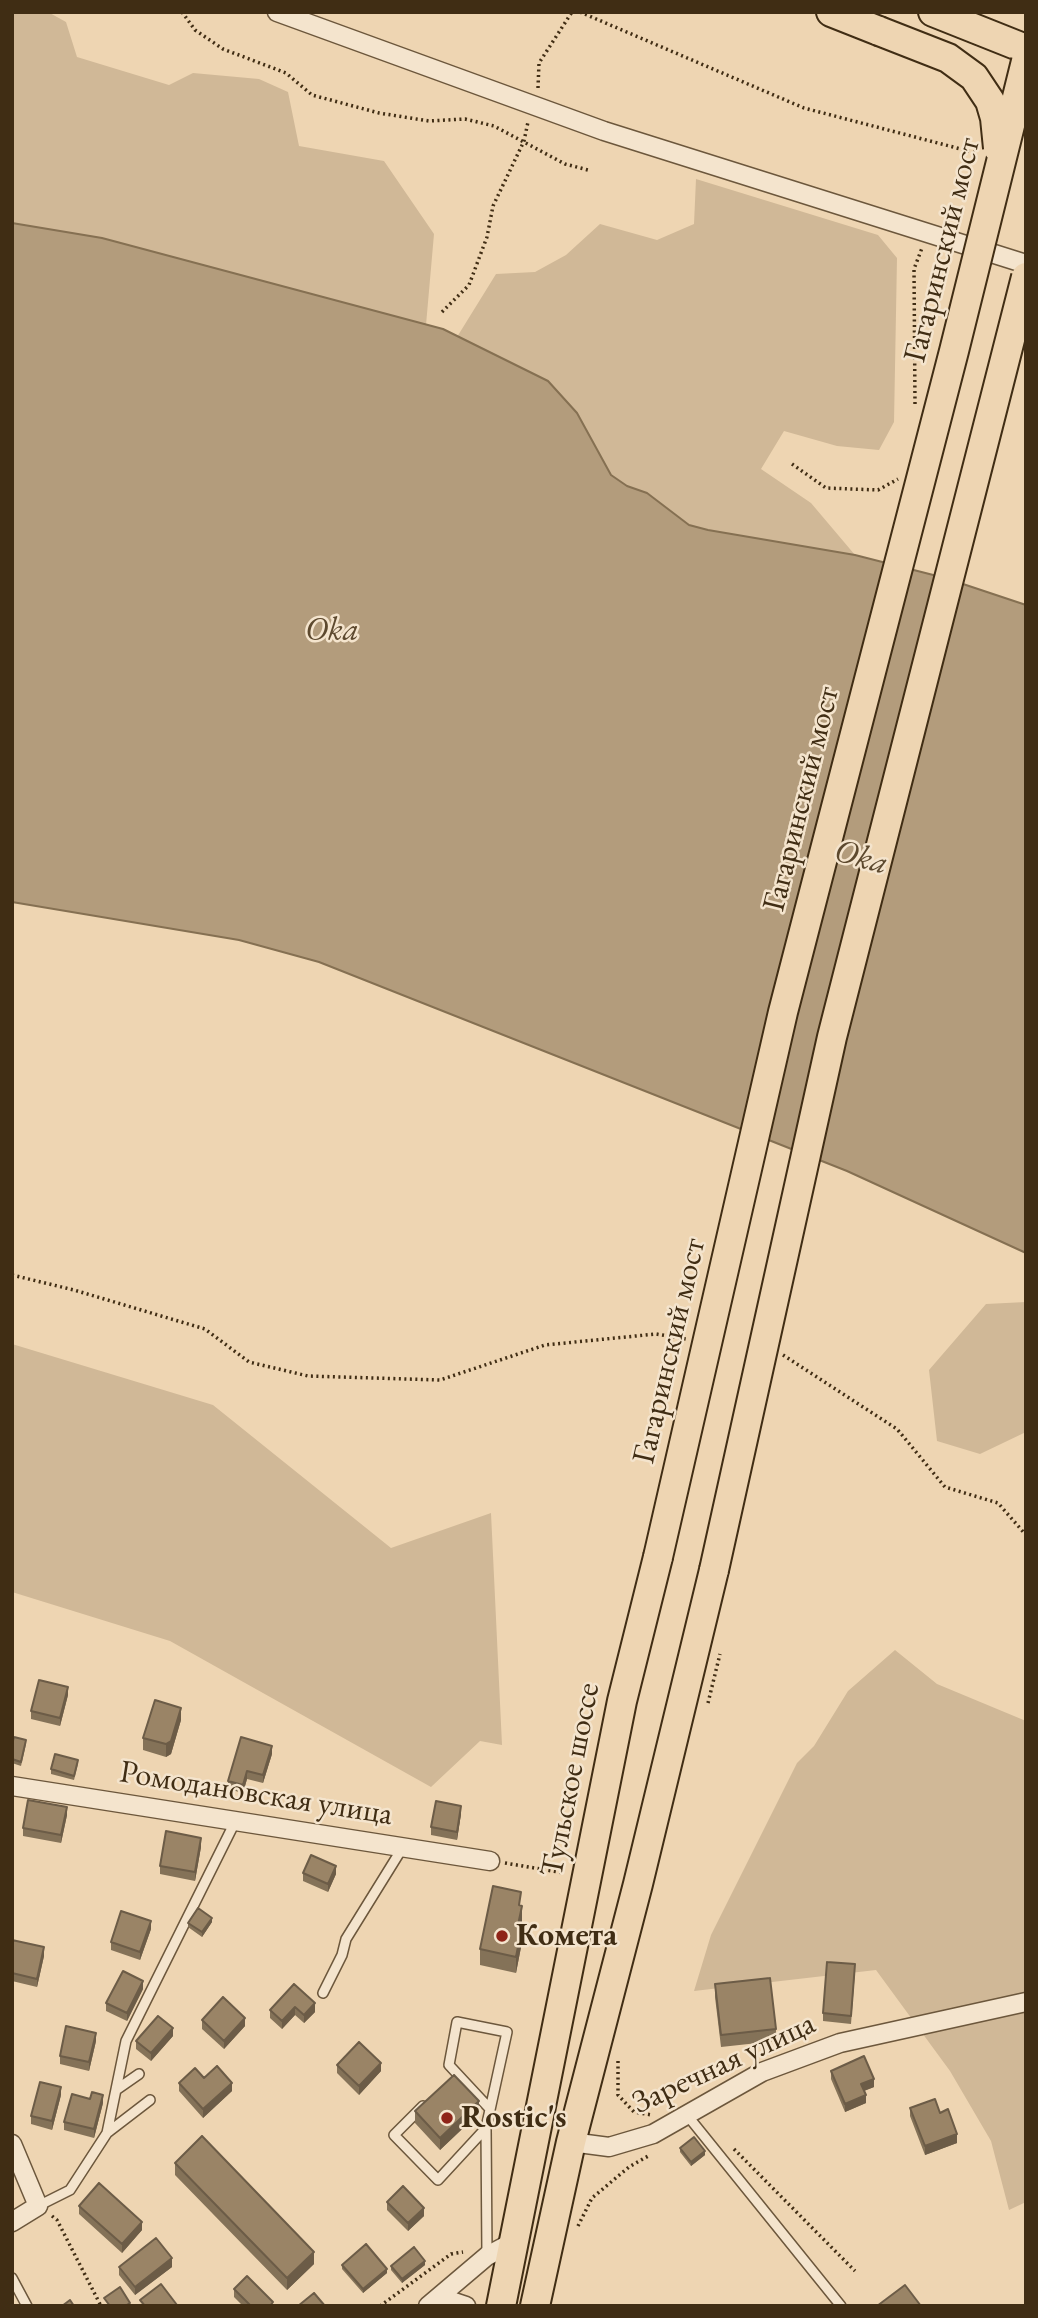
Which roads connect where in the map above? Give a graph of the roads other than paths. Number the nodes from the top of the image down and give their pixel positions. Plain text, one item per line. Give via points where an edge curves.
1 (276, 12) edge
2 (831, 12) edge
3 (933, 12) edge
4 (1026, 49) edge
5 (1026, 61) edge
6 (995, 189) junction
7 (1026, 264) edge
8 (1026, 277) edge
9 (658, 1557) joint
10 (12, 1786) edge
11 (235, 1822) junction
12 (403, 1847) junction
13 (490, 1861) road end
14 (323, 1993) dead end
15 (1026, 2002) edge
16 (456, 2073) junction
17 (139, 2074) dead end
18 (447, 2082) edge
19 (116, 2090) junction
20 (429, 2099) edge
21 (150, 2100) dead end
22 (490, 2109) junction
23 (691, 2113) junction
24 (486, 2128) junction
25 (107, 2133) junction
26 (571, 2142) junction
27 (12, 2144) edge
28 (38, 2206) junction
29 (12, 2222) edge
30 (514, 2241) junction
31 (487, 2256) junction
32 (12, 2278) edge
33 (434, 2302) edge
34 (27, 2306) edge
35 (467, 2306) edge
36 (500, 2306) edge
37 (535, 2306) edge
38 (841, 2306) edge

1 - 7 street via 604,131
2 - 6 main road, bridge via 948,58 968,72 990,101 998,134
3 - 4 main road
5 - 6 main road, Гагаринский мост, bridge
6 - 9 main road, Гагаринский мост, bridge via 783,1012
8 - 26 main road, bridge via 832,1037 714,1570
9 - 30 main road, Тульское шоссе via 622,1701
10 - 11 street, Ромодановская улица
11 - 12 street, Ромодановская улица
11 - 19 lane via 126,2041
12 - 13 street, Ромодановская улица
12 - 14 lane via 346,1939
15 - 23 street, Заречная улица via 840,2043 762,2072
16 - 18 lane
16 - 22 lane
16 - 22 lane via 449,2065 457,2022 507,2032
17 - 19 lane
19 - 25 lane
20 - 24 lane via 394,2135 438,2179
21 - 25 lane
22 - 24 lane
23 - 26 street, Заречная улица via 653,2134 609,2147
23 - 38 lane
24 - 31 lane
25 - 28 lane via 70,2190
26 - 37 main road
27 - 28 street
28 - 29 street
30 - 31 street
30 - 36 main road, Тульское шоссе
31 - 33 street
32 - 34 lane
33 - 35 street

